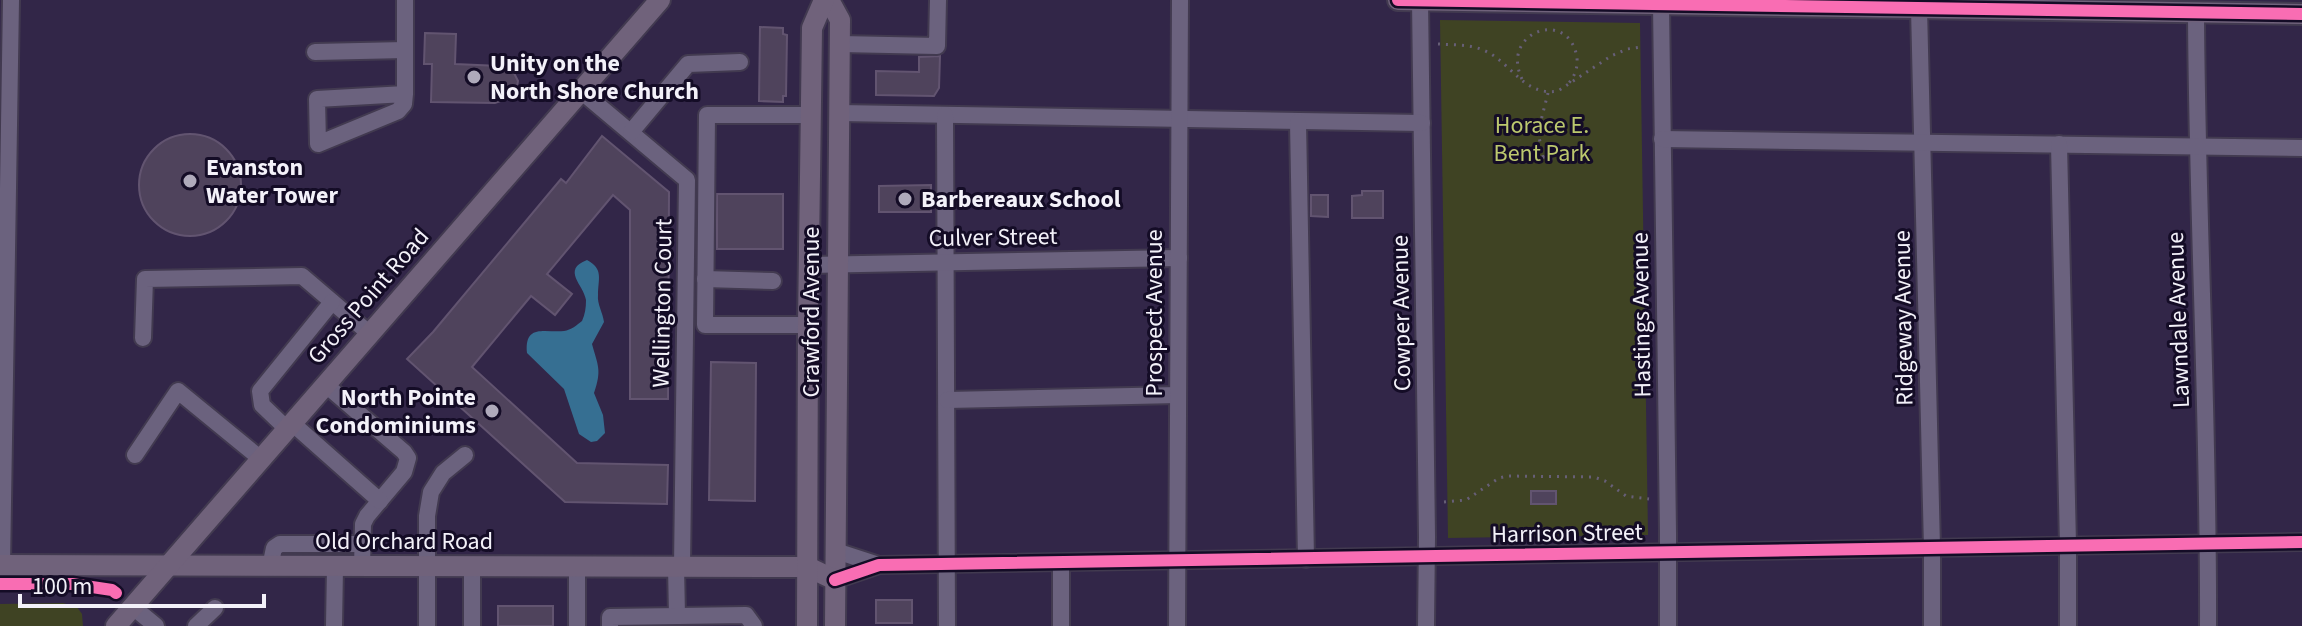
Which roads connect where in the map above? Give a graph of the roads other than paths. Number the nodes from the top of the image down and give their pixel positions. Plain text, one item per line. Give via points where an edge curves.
1 (11, 0) edge
2 (405, 0) edge
3 (660, 0) edge
4 (827, 0) edge
5 (938, 0) edge
6 (1180, 0) edge
7 (1398, 0) edge
8 (1420, 0) edge
9 (1762, 3) edge
10 (1661, 4) junction
11 (2069, 5) edge
12 (2167, 6) edge
13 (1919, 8) junction
14 (2196, 13) junction
15 (2302, 14) edge
16 (840, 44) junction
17 (405, 50) junction
18 (315, 52) dead end
19 (740, 62) dead end
20 (581, 91) junction
21 (405, 94) junction
22 (839, 113) junction
23 (810, 115) junction
24 (945, 115) junction
25 (1180, 120) junction
26 (1298, 122) junction
27 (1422, 123) junction
28 (631, 132) junction
29 (1662, 139) junction
30 (1922, 143) junction
31 (2059, 144) junction
32 (2197, 146) junction
33 (2302, 148) edge
34 (1179, 258) junction
35 (946, 262) junction
36 (809, 265) junction
37 (838, 265) junction
38 (705, 279) junction
39 (773, 281) dead end
40 (332, 302) junction
41 (808, 325) junction
42 (370, 334) junction
43 (143, 338) dead end
44 (326, 385) junction
45 (1178, 395) junction
46 (947, 400) junction
47 (290, 426) junction
48 (135, 455) dead end
49 (465, 455) dead end
50 (261, 459) junction
51 (380, 501) junction
52 (2302, 542) edge
53 (363, 544) junction
54 (2209, 544) junction
55 (2068, 545) junction
56 (1932, 548) junction
57 (836, 551) junction
58 (1669, 554) junction
59 (1427, 557) junction
60 (1306, 559) junction
61 (1177, 561) junction
62 (1061, 563) junction
63 (947, 564) junction
64 (1, 565) edge
65 (879, 565) junction
66 (168, 566) junction
67 (577, 566) junction
68 (679, 566) junction
69 (270, 567) junction
70 (335, 567) junction
71 (362, 567) junction
72 (427, 567) junction
73 (472, 567) junction
74 (808, 567) junction
75 (835, 580) junction
76 (133, 607) junction
77 (215, 608) dead end
78 (677, 616) junction
79 (116, 626) edge
80 (156, 626) edge
81 (196, 626) edge
82 (334, 626) edge
83 (427, 626) edge
84 (472, 626) edge
85 (577, 626) edge
86 (610, 626) edge
87 (754, 626) edge
88 (807, 626) edge
89 (835, 626) edge
90 (947, 626) edge
91 (1061, 626) edge
92 (1177, 626) edge
93 (1426, 626) edge
94 (1668, 626) edge
95 (1932, 626) edge
96 (2068, 626) edge
97 (2208, 626) edge

1 - 64 street
2 - 17 street
3 - 20 main road, Gross Point Road
4 - 16 main road, Crawford Avenue via 840,20
4 - 23 main road, Crawford Avenue via 812,28
5 - 16 street via 937,46
6 - 25 street, Prospect Avenue
7 - 8 main road
8 - 10 main road
8 - 27 street, Cowper Avenue
9 - 10 main road
9 - 13 main road
10 - 29 street, Hastings Avenue
11 - 12 main road
11 - 13 main road
12 - 14 main road
13 - 30 street, Ridgeway Avenue
14 - 15 main road
14 - 32 street, Lawndale Avenue
16 - 22 main road, Crawford Avenue
17 - 18 street
17 - 21 street
19 - 28 street via 688,64
20 - 28 street, Wellington Court
20 - 42 main road, Gross Point Road
21 - 21 street via 398,111 318,144 317,99
22 - 24 street
22 - 37 main road, Crawford Avenue
23 - 36 main road, Crawford Avenue
23 - 38 street via 707,115
24 - 25 street
24 - 35 street
25 - 26 street
25 - 34 street, Prospect Avenue
26 - 27 street
26 - 60 street
27 - 59 street, Cowper Avenue
28 - 68 street, Wellington Court via 687,180
29 - 30 street
29 - 58 street, Hastings Avenue
30 - 31 street
30 - 56 street, Ridgeway Avenue
31 - 32 street
31 - 55 street
32 - 33 street
32 - 54 street, Lawndale Avenue
34 - 35 street, Culver Street
34 - 45 street, Prospect Avenue
35 - 37 street, Culver Street
35 - 46 street
36 - 37 street, Culver Street
36 - 41 main road, Crawford Avenue
37 - 57 main road, Crawford Avenue
38 - 39 street
38 - 41 street via 705,325
40 - 42 street
40 - 43 street via 302,276 145,279
40 - 47 street via 260,391 262,405
41 - 74 main road, Crawford Avenue
42 - 44 main road, Gross Point Road
44 - 47 main road, Gross Point Road
44 - 51 street via 408,458 404,472
45 - 46 street
45 - 61 street, Prospect Avenue
46 - 63 street
47 - 50 main road, Gross Point Road
47 - 51 street
48 - 50 street via 178,391
49 - 72 street via 443,473 431,492
50 - 66 main road, Gross Point Road
51 - 53 street via 363,524
52 - 54 street, Harrison Street
53 - 69 street via 280,544
53 - 71 street
54 - 55 street, Harrison Street
54 - 97 street, Lawndale Avenue
55 - 56 street, Harrison Street
55 - 96 street
56 - 58 street, Harrison Street
56 - 95 street, Ridgeway Avenue
57 - 65 street, Harrison Street
57 - 74 main road
57 - 75 main road, Crawford Avenue
58 - 59 street, Harrison Street
58 - 94 street, Hastings Avenue
59 - 60 street, Harrison Street
59 - 93 street, Cowper Avenue
60 - 61 street, Harrison Street
61 - 62 street, Harrison Street
61 - 92 street, Prospect Avenue
62 - 63 street, Harrison Street
62 - 91 street
63 - 65 street, Harrison Street
63 - 90 street
64 - 66 main road, Old Orchard Road
65 - 75 street, Harrison Street
66 - 69 main road, Old Orchard Road
66 - 76 main road, Gross Point Road
67 - 68 main road, Old Orchard Road
67 - 73 main road, Old Orchard Road
67 - 85 street
68 - 74 main road, Old Orchard Road
68 - 78 street
69 - 70 main road, Old Orchard Road
70 - 71 main road, Old Orchard Road
70 - 82 street
71 - 72 main road, Old Orchard Road
72 - 73 main road, Old Orchard Road
72 - 83 street
73 - 84 street
74 - 75 main road, Old Orchard Road
74 - 88 main road, Crawford Avenue
75 - 89 main road, Crawford Avenue
76 - 79 main road, Gross Point Road
76 - 80 street
77 - 81 street
78 - 86 street via 610,617
78 - 87 street via 746,615

